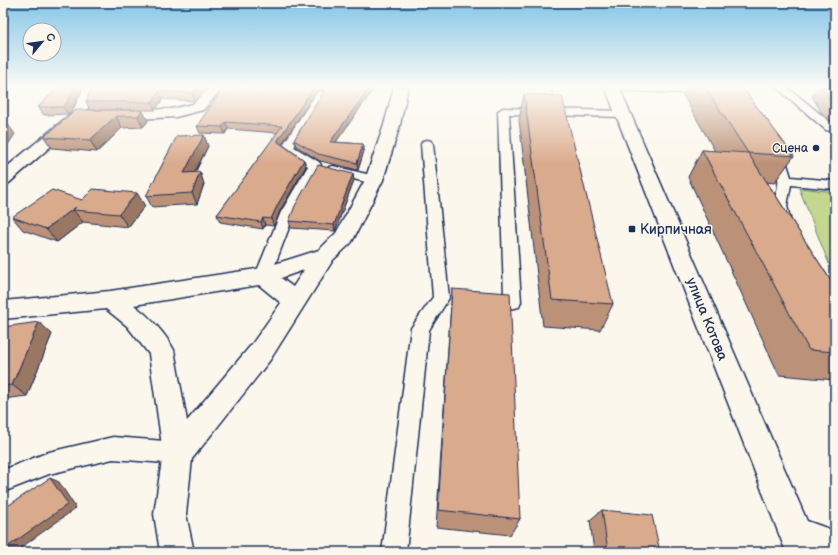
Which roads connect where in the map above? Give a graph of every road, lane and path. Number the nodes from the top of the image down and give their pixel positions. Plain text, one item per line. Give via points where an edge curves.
1 (175, 113) edge
2 (308, 113) edge
3 (395, 113) edge
4 (503, 113) edge
5 (578, 113) edge
6 (812, 113) edge
7 (622, 114) joint
8 (91, 115) joint
9 (835, 130) edge
10 (428, 144) dead end
11 (770, 145) edge
12 (316, 165) junction
13 (3, 179) edge
14 (374, 180) junction
15 (786, 180) junction
16 (835, 185) edge
17 (791, 233) edge
18 (326, 255) junction
19 (263, 276) junction
20 (110, 300) junction
21 (477, 300) edge
22 (295, 301) junction
23 (3, 310) edge
24 (178, 453) junction
25 (3, 481) edge
26 (799, 543) edge
27 (835, 548) edge
28 (177, 552) edge
29 (394, 552) edge

1 - 8 street
2 - 12 lane via 287,148
3 - 14 street
4 - 21 lane via 513,302
5 - 7 lane
6 - 9 lane
7 - 26 street, улица Котова
8 - 13 street
10 - 29 lane via 448,298 420,328
11 - 15 lane via 779,158
12 - 14 lane
12 - 19 lane via 288,212
14 - 18 street via 344,238
15 - 16 lane
15 - 17 lane via 780,200 783,219
18 - 19 street
18 - 22 street
19 - 20 street
19 - 22 street
20 - 23 street
20 - 24 street via 135,319 160,350
22 - 24 street via 261,352
24 - 25 lane via 113,448 49,463
24 - 28 street via 170,514
26 - 27 street

